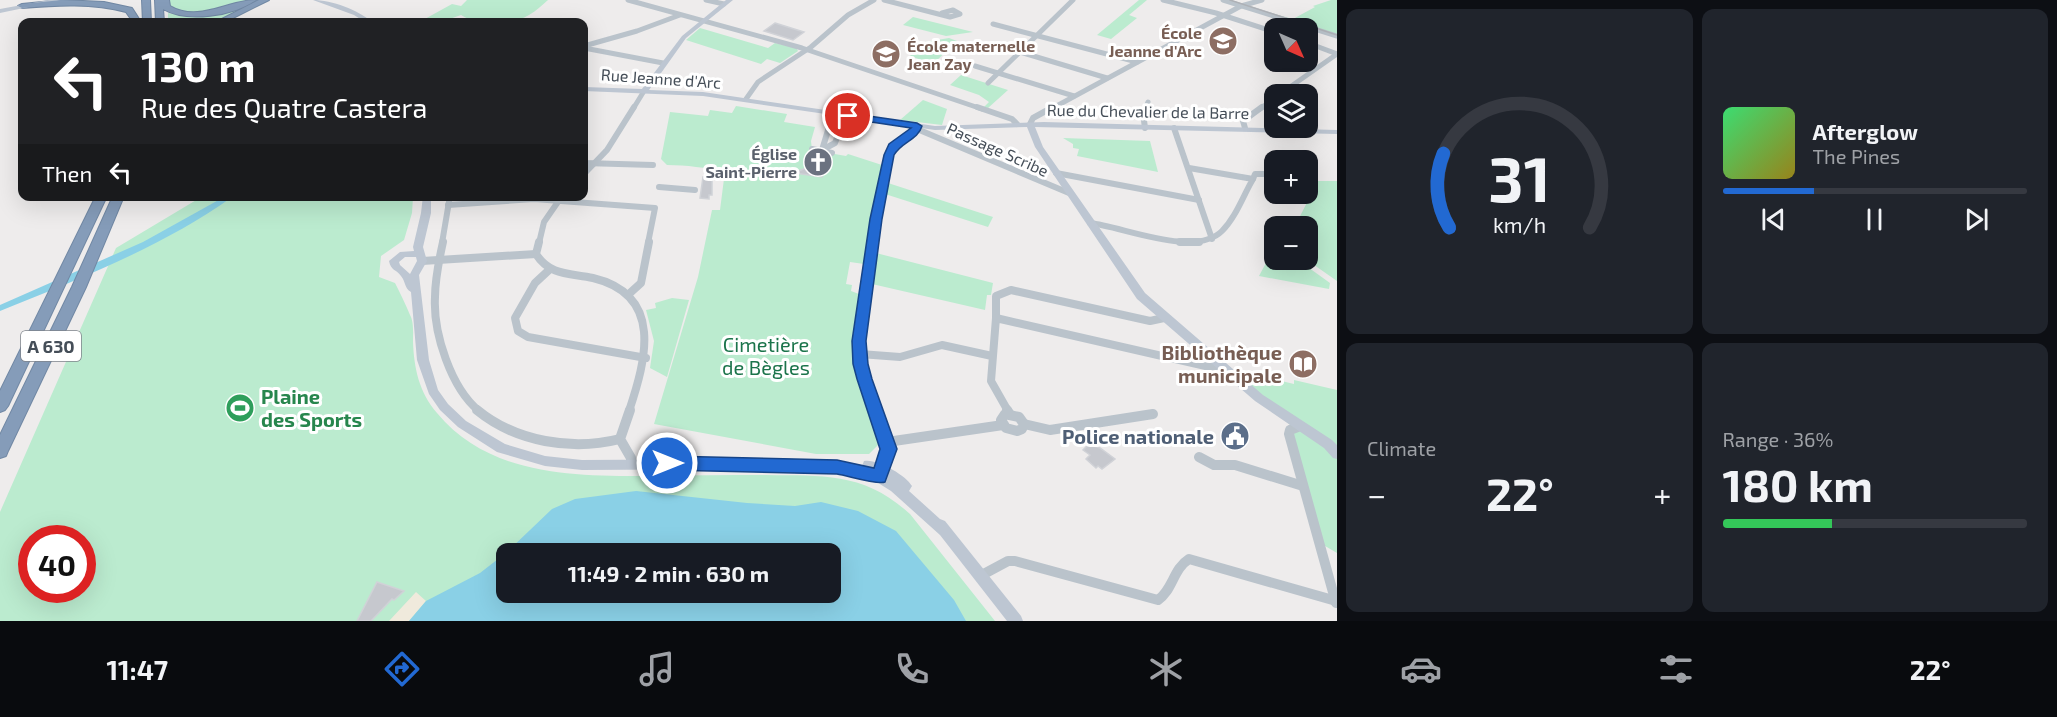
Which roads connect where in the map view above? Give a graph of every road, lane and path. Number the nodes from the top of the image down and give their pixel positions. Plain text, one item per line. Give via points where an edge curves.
1 (44, 0) edge
2 (59, 0) edge
3 (146, 0) edge
4 (159, 0) edge
5 (165, 0) edge
6 (261, 0) edge
7 (316, 0) edge
8 (628, 0) edge
9 (706, 0) edge
10 (874, 0) edge
11 (884, 0) edge
12 (1073, 0) edge
13 (1163, 0) edge
14 (1223, 0) edge
15 (1262, 0) edge
16 (727, 2) edge
17 (21, 6) junction
18 (1241, 6) junction
19 (0, 10) edge
20 (942, 14) dead end
21 (680, 15) junction
22 (1224, 15) junction
23 (134, 18) edge
24 (147, 18) edge
25 (160, 18) edge
26 (227, 18) edge
27 (362, 18) edge
28 (703, 21) junction
29 (993, 24) dead end
30 (1264, 28) edge
31 (1037, 34) junction
32 (1337, 36) edge
33 (588, 46) edge
34 (1318, 47) edge
35 (588, 48) edge
36 (807, 50) junction
37 (1020, 52) junction
38 (1337, 54) edge
39 (1137, 62) junction
40 (663, 63) junction
41 (975, 66) dead end
42 (999, 73) junction
43 (1107, 78) junction
44 (988, 83) dead end
45 (1294, 84) edge
46 (588, 89) edge
47 (644, 91) junction
48 (1074, 96) junction
49 (737, 99) junction
50 (746, 99) junction
51 (1148, 102) dead end
52 (1264, 106) edge
53 (800, 109) junction
54 (833, 114) junction
55 (1017, 124) junction
56 (1030, 124) junction
57 (917, 128) junction
58 (1145, 128) junction
59 (1174, 128) junction
60 (1245, 128) junction
61 (1337, 132) edge
62 (838, 135) dead end
63 (812, 149) dead end
64 (822, 150) junction
65 (832, 153) dead end
66 (588, 163) edge
67 (595, 163) junction
68 (653, 165) dead end
69 (1189, 168) junction
70 (588, 170) edge
71 (1056, 173) junction
72 (1264, 174) edge
73 (1253, 179) junction
74 (659, 188) dead end
75 (695, 190) dead end
76 (1069, 193) junction
77 (1199, 200) junction
78 (100, 201) edge
79 (117, 201) edge
80 (421, 201) edge
81 (427, 201) edge
82 (449, 201) edge
83 (558, 201) edge
84 (588, 201) edge
85 (1090, 223) junction
86 (1212, 239) junction
87 (403, 254) junction
88 (536, 254) junction
89 (419, 260) junction
90 (441, 260) junction
91 (400, 270) junction
92 (549, 270) junction
93 (630, 293) junction
94 (416, 300) junction
95 (996, 318) junction
96 (1164, 318) junction
97 (860, 354) junction
98 (992, 356) junction
99 (646, 358) junction
100 (1220, 366) junction
101 (0, 406) edge
102 (1009, 413) junction
103 (1153, 414) dead end
104 (1024, 424) junction
105 (1003, 425) junction
106 (1300, 426) junction
107 (620, 439) junction
108 (887, 442) junction
109 (0, 451) edge
110 (1337, 454) edge
111 (1199, 457) dead end
112 (631, 463) junction
113 (881, 474) junction
114 (1303, 486) junction
115 (980, 576) junction
116 (1336, 603) edge
117 (1016, 621) edge

1 - 19 street
2 - 17 street
3 - 24 highway
4 - 25 highway
5 - 6 highway via 171,11 198,14
6 - 26 highway
7 - 27 street
8 - 21 street
9 - 16 street
10 - 36 street via 848,15
11 - 20 street
12 - 31 street
13 - 22 street
14 - 18 street
15 - 18 street
16 - 28 street
17 - 19 street
17 - 23 highway via 102,2 129,10
18 - 22 street
18 - 32 street
21 - 28 street
21 - 33 street
22 - 30 street
22 - 39 street
28 - 36 street
28 - 40 street
29 - 31 street
31 - 37 street
31 - 39 street
34 - 38 street
35 - 40 street
36 - 50 street via 758,82
36 - 55 street
37 - 42 street
37 - 43 street
38 - 45 street
39 - 43 street
40 - 47 street
41 - 42 street
42 - 44 street
42 - 48 street
43 - 48 street
46 - 47 street, Rue Jeanne d'Arc
47 - 49 street, Rue Jeanne d'Arc
47 - 67 street
48 - 56 street via 1033,118
49 - 50 street, Rue Jeanne d'Arc
49 - 53 street, Rue Jeanne d'Arc via 790,112
50 - 53 street, Rue Jeanne d'Arc
51 - 58 street via 1143,113
52 - 60 street via 1243,121
53 - 54 street, Rue Jeanne d'Arc
54 - 57 street, Rue Jeanne d'Arc
54 - 64 street
55 - 56 street, Rue du Chevalier de la Barre
55 - 57 street, Rue Jeanne d'Arc
56 - 58 street, Rue du Chevalier de la Barre
56 - 71 street via 1037,144
57 - 76 street, Passage Scribe
57 - 97 street via 893,146 889,155 867,277
58 - 59 street, Rue du Chevalier de la Barre
59 - 60 street, Rue du Chevalier de la Barre
59 - 69 street
60 - 61 street, Rue du Chevalier de la Barre
62 - 64 street via 835,143
63 - 64 street
64 - 65 street
66 - 67 street
67 - 68 street
67 - 70 street
69 - 73 street
69 - 77 street
71 - 76 street
71 - 77 street
72 - 73 street via 1255,174
73 - 86 street via 1222,232
74 - 75 street
76 - 85 street
77 - 86 street
78 - 101 highway, A 630
79 - 109 highway, A 630
80 - 87 street via 416,231
81 - 89 street
82 - 90 street
83 - 88 street via 544,222
84 - 93 street via 655,208 641,283
85 - 86 street via 1188,243
85 - 96 street via 1130,282
87 - 89 street
87 - 91 street via 394,264
88 - 90 street
88 - 92 street
89 - 90 street
89 - 91 street via 409,270
89 - 94 street via 414,275
90 - 107 street via 435,300 441,345 462,396 487,417 526,436 595,445
91 - 94 street
92 - 93 street via 598,279
92 - 99 street via 536,283 515,318 518,331 528,337
93 - 99 street via 643,318
94 - 112 street via 427,378 444,407 462,424 485,440 528,458 582,465
95 - 96 street via 998,294 1011,290 1150,321
95 - 98 street
95 - 100 street via 1210,367
96 - 100 street
97 - 98 street via 900,357 942,345
97 - 108 street via 864,379
98 - 102 street via 991,381
99 - 107 street
100 - 106 street
102 - 104 street
102 - 105 street via 1001,417
103 - 104 street via 1050,430
104 - 105 street via 1017,431
105 - 108 street
106 - 110 street
106 - 114 street via 1289,434
107 - 112 street
108 - 113 street via 889,454
111 - 114 street via 1214,465 1235,465
112 - 113 street via 846,468
113 - 115 street via 942,530
114 - 116 street
115 - 116 street via 1015,561 1158,600 1166,594 1185,560
115 - 117 street

